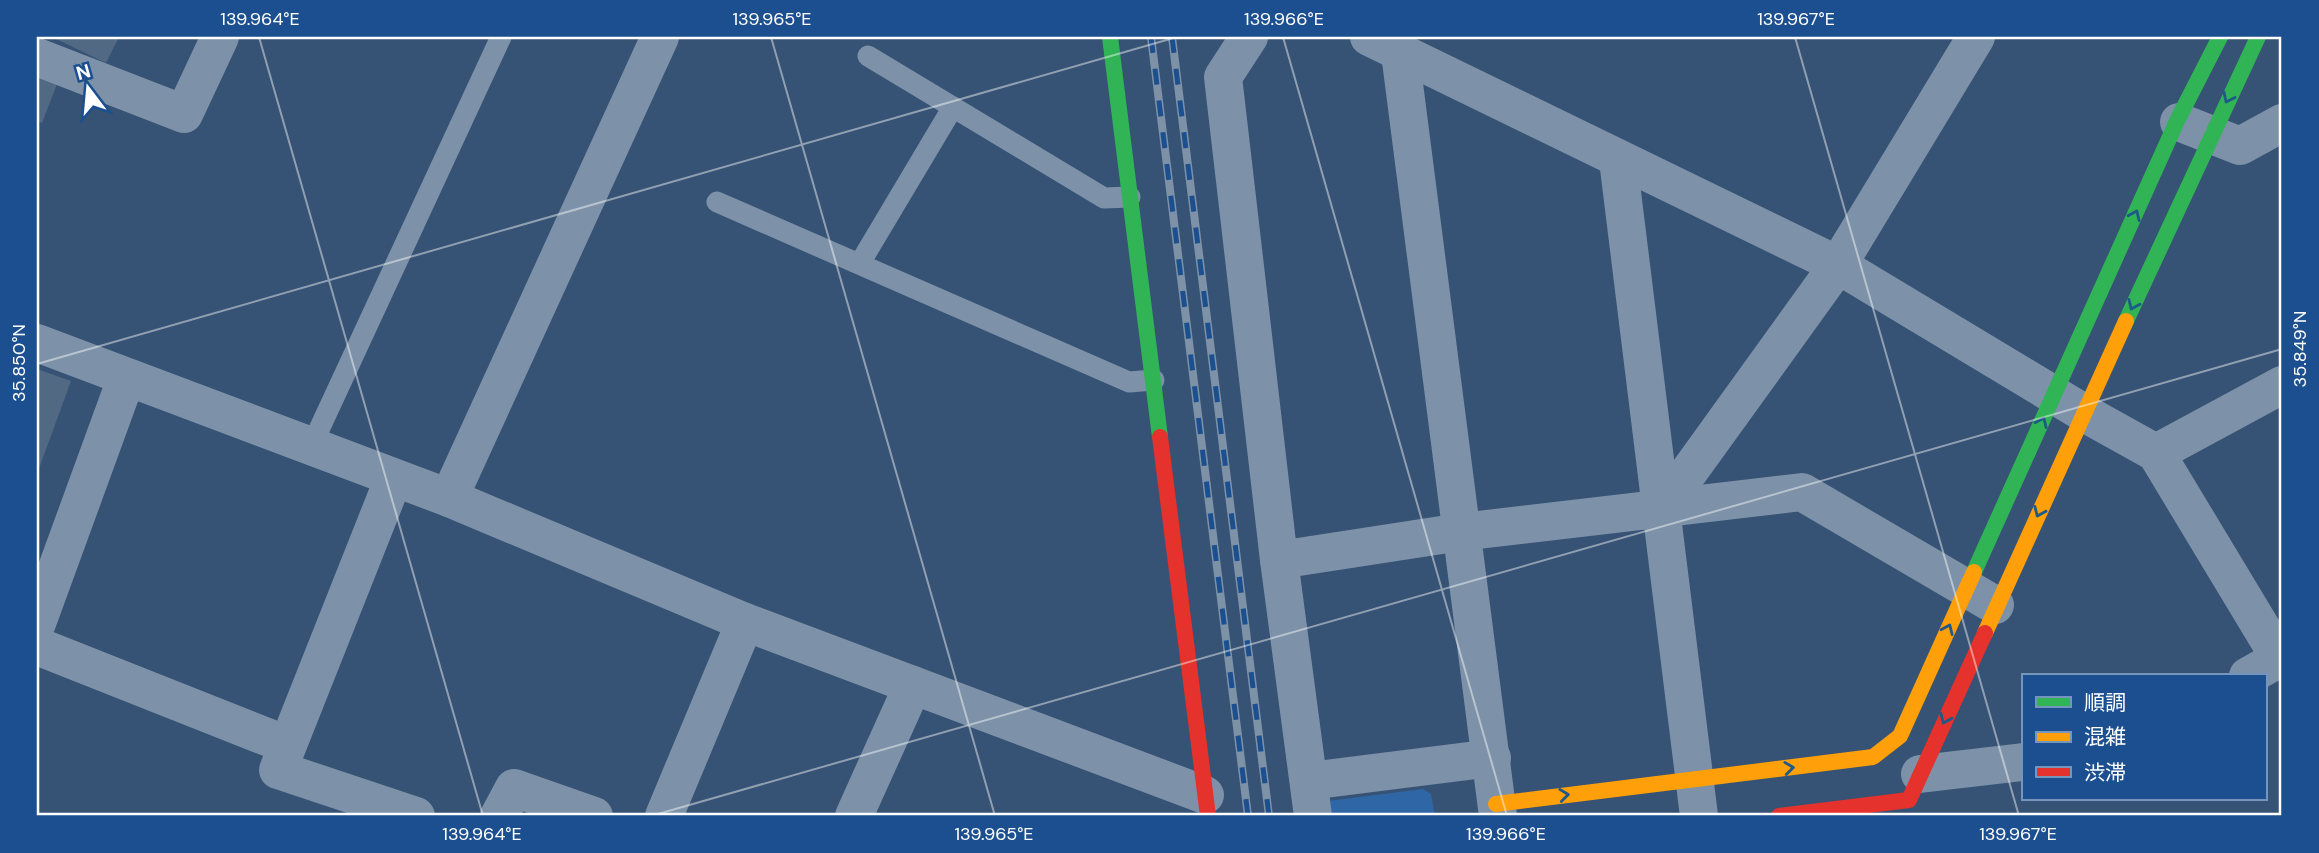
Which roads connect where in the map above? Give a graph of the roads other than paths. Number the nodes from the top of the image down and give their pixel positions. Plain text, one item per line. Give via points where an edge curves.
1 (220, 37) edge
2 (501, 37) edge
3 (660, 37) edge
4 (1110, 37) edge
5 (1250, 37) edge
6 (1976, 37) edge
7 (2220, 37) edge
8 (2258, 37) edge
9 (1385, 45) edge
10 (868, 55) dead end
11 (37, 57) edge
12 (953, 107) junction
13 (2282, 123) edge
14 (2194, 128) junction
15 (1618, 160) junction
16 (1130, 197) junction
17 (717, 202) dead end
18 (860, 263) junction
19 (1838, 265) junction
20 (37, 343) edge
21 (126, 379) junction
22 (1154, 380) junction
23 (2282, 385) edge
24 (2069, 404) junction
25 (310, 449) junction
26 (2156, 453) junction
27 (393, 480) junction
28 (449, 498) junction
29 (1662, 509) junction
30 (1461, 532) junction
31 (1279, 560) junction
32 (1982, 598) junction
33 (37, 622) edge
34 (745, 622) junction
35 (37, 646) edge
36 (2273, 664) edge
37 (912, 685) junction
38 (1900, 736) junction
39 (287, 745) junction
40 (1492, 758) junction
41 (2022, 762) edge
42 (1913, 797) edge
43 (1311, 798) edge
44 (1697, 798) edge
45 (1206, 805) edge
46 (1497, 810) edge
47 (416, 816) edge
48 (499, 816) edge
49 (594, 816) edge
50 (664, 816) edge
51 (854, 816) edge
52 (1779, 816) edge

1 - 11 street via 184,114
2 - 25 lane
3 - 28 street
4 - 16 street
5 - 31 street via 1223,78
6 - 19 street
7 - 14 street
8 -> 14 street
9 - 15 street
9 - 30 street
10 - 12 lane
12 - 16 lane via 1104,198
12 - 18 lane
13 - 14 street via 2239,146
24 -> 14 street
14 -> 24 street
15 - 19 street
15 - 29 street
16 - 22 street
17 - 18 lane
18 - 22 lane via 1129,382
19 - 24 street
19 - 29 street
20 - 21 street
21 - 25 street
21 - 33 street
22 - 45 street
23 - 26 street
24 - 26 street
32 -> 24 street
24 -> 32 street
25 - 27 street
26 - 36 street
27 - 28 street
27 - 39 street
28 - 34 street
29 - 30 street
29 - 32 street via 1802,492
29 - 44 street
30 - 31 street
30 - 40 street
31 - 43 street
38 -> 32 street
32 -> 42 street
34 - 37 street
34 - 50 street
35 - 39 street
37 - 45 street
37 - 51 street
38 - 42 street
44 -> 38 street via 1873,757
39 - 47 street via 278,770
40 - 43 street
40 - 46 street
41 - 42 street
42 - 52 street
46 -> 44 street
48 - 49 street via 514,788

